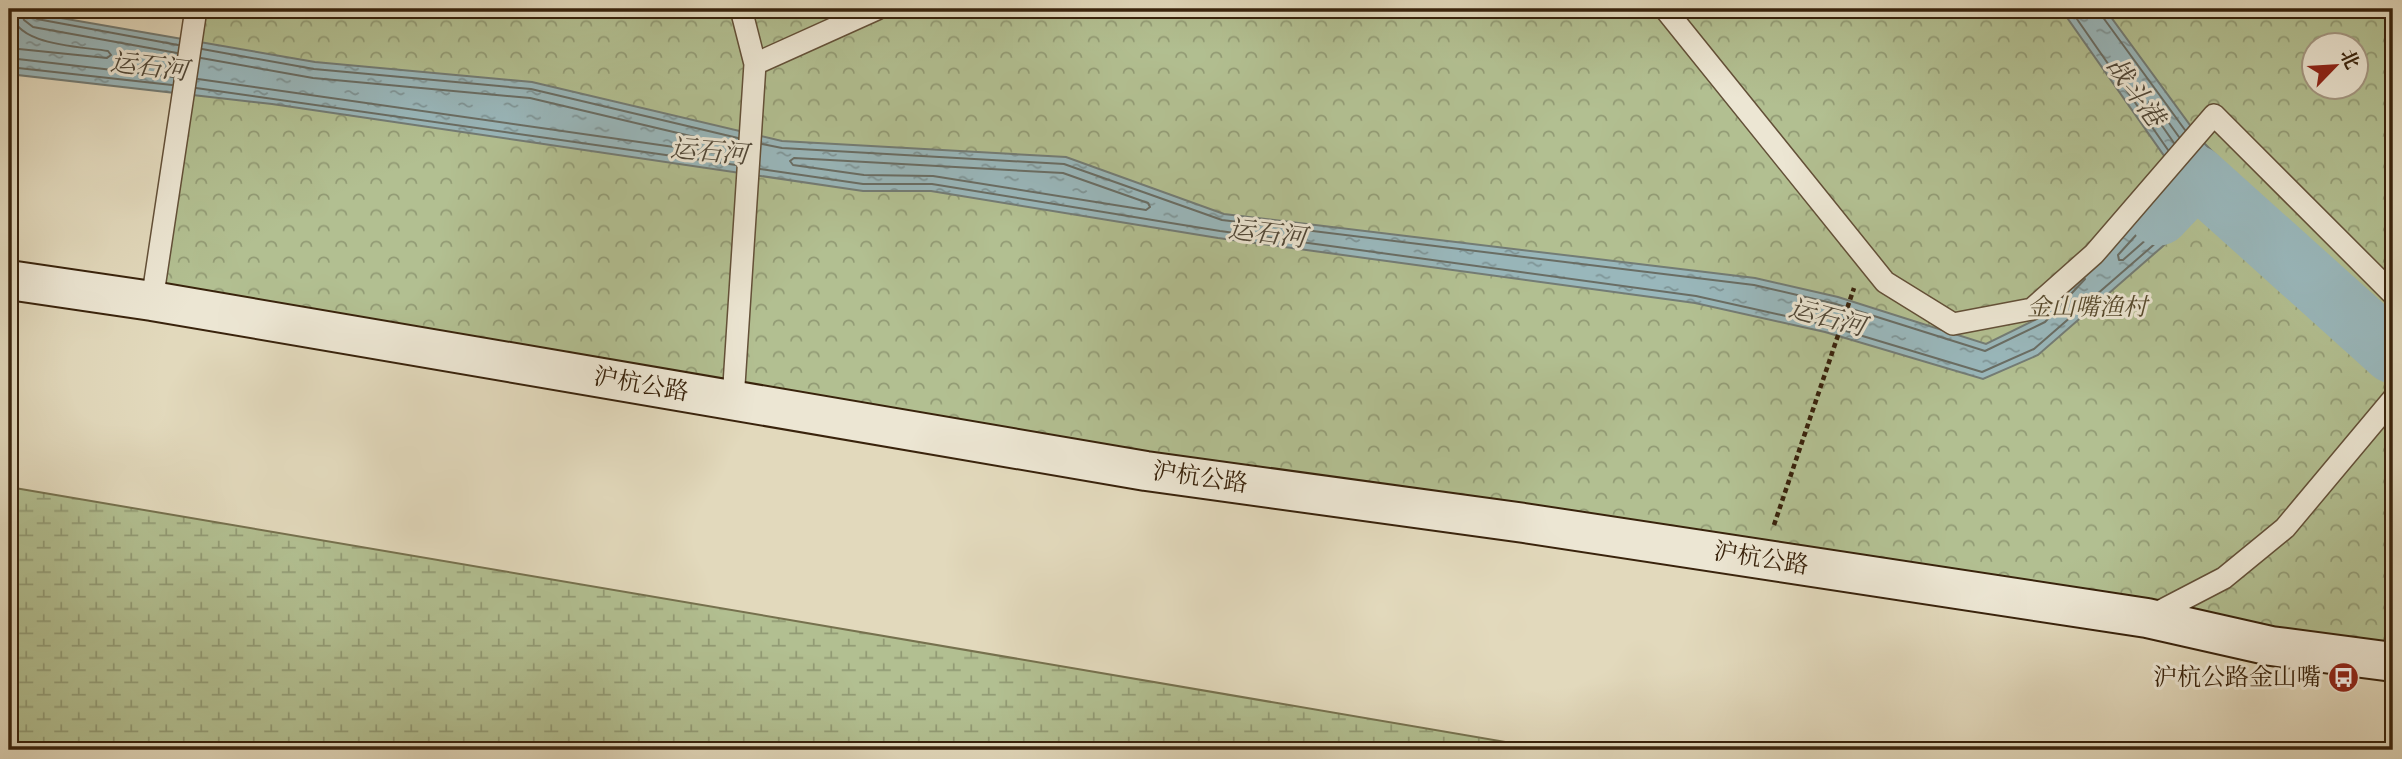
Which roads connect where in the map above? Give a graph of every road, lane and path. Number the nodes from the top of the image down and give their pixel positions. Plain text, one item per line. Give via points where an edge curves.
1 (741, 9) edge
2 (877, 9) edge
3 (1665, 9) edge
4 (196, 10) edge
5 (755, 64) junction
6 (9, 280) edge
7 (1855, 286) dead end
8 (2393, 294) edge
9 (152, 301) junction
10 (733, 400) junction
11 (2393, 400) edge
12 (1763, 559) junction
13 (2147, 618) junction
14 (2393, 662) edge

1 - 5 lane
2 - 5 lane
3 - 8 lane via 1885,282 1953,324 2032,309 2096,251 2214,115
4 - 9 lane
5 - 10 lane
6 - 9 main road, 沪杭公路
7 - 12 path
9 - 10 main road, 沪杭公路
10 - 12 main road, 沪杭公路 via 1146,471
11 - 13 lane via 2285,528 2224,578
12 - 13 main road, 沪杭公路
13 - 14 main road, 沪杭公路 via 2271,646

